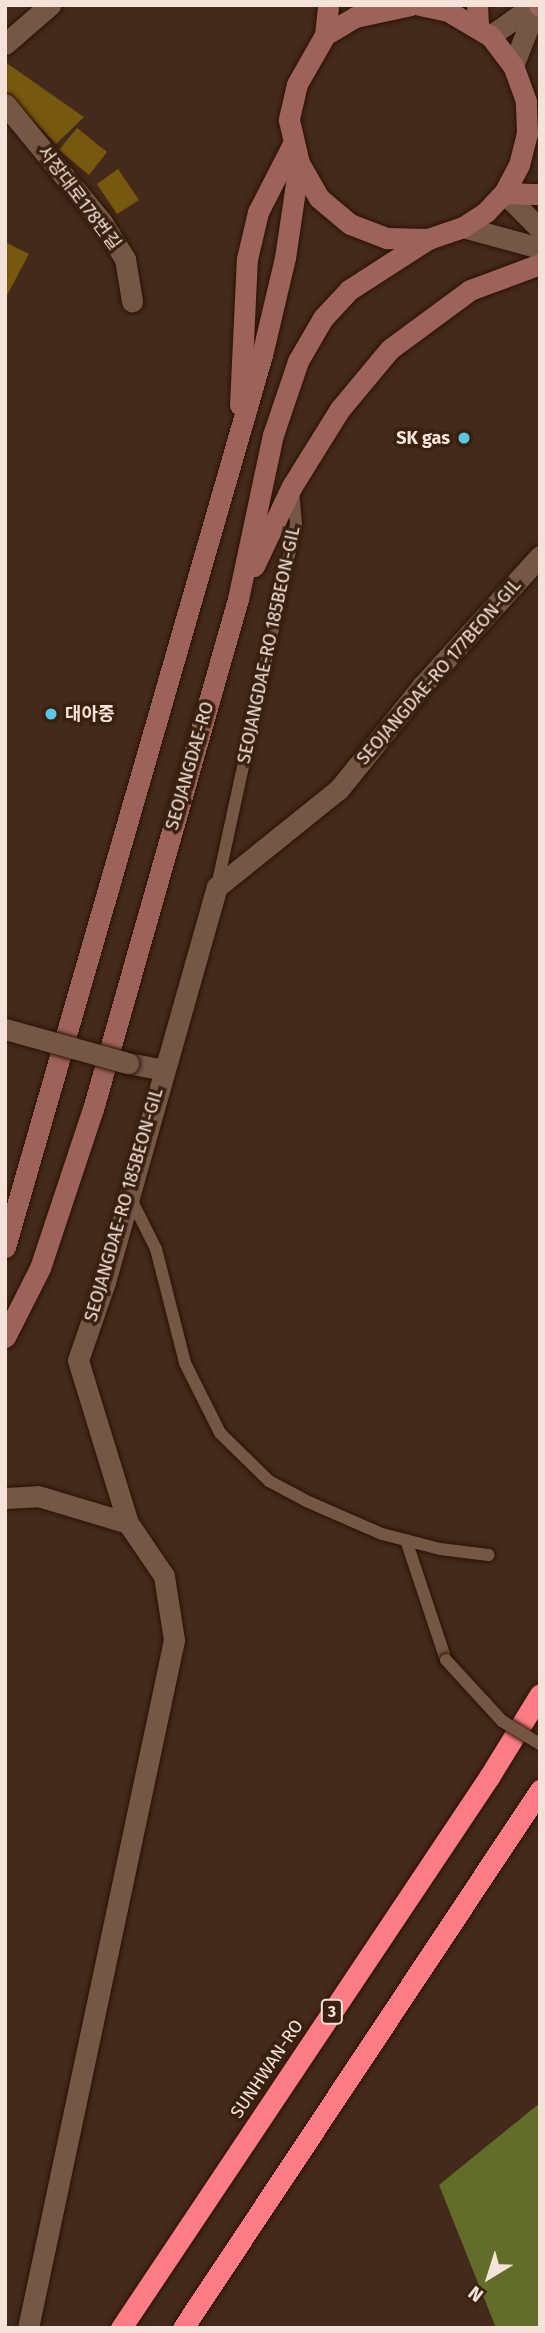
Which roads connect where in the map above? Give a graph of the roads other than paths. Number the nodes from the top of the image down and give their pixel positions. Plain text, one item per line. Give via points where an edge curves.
1 (50, 5) edge
2 (328, 5) edge
3 (411, 5) edge
4 (419, 5) edge
5 (537, 5) edge
6 (482, 23) edge
7 (325, 35) junction
8 (5, 44) edge
9 (513, 66) junction
10 (5, 104) edge
11 (533, 106) edge
12 (296, 153) junction
13 (505, 192) junction
14 (540, 194) edge
15 (463, 227) junction
16 (540, 229) edge
17 (428, 239) junction
18 (540, 247) edge
19 (540, 264) edge
20 (132, 301) dead end
21 (240, 430) junction
22 (292, 486) junction
23 (540, 556) edge
24 (238, 600) junction
25 (217, 887) junction
26 (5, 1029) edge
27 (163, 1070) junction
28 (129, 1194) junction
29 (5, 1247) edge
30 (5, 1337) edge
31 (5, 1498) edge
32 (128, 1523) junction
33 (407, 1540) junction
34 (489, 1555) dead end
35 (540, 1694) edge
36 (540, 1744) edge
37 (540, 1790) edge
38 (28, 2328) edge
39 (121, 2328) edge
40 (183, 2328) edge

1 - 8 street
2 - 7 street
3 - 7 street via 355,16
4 - 6 street
5 - 6 street
5 - 9 street
6 - 9 street
7 - 12 street via 297,84 289,120
9 - 11 street
10 - 20 street, 서장대로178번길 via 102,222 125,259
11 - 13 street via 519,165
12 - 17 street via 319,198 350,224 387,238
12 - 21 street via 285,258
12 - 21 street via 258,212 247,259 240,337
13 - 14 street
13 - 15 street
13 - 16 street
15 - 17 street
15 - 18 street
17 - 24 street, SEOJANGDAE-RO via 349,289 323,318 298,361 273,435
19 - 22 street via 470,290 390,349 340,409
21 - 29 street
22 - 24 street
22 - 25 lane, SEOJANGDAE-RO 185BEON-GIL via 296,524
23 - 25 street, SEOJANGDAE-RO 177BEON-GIL via 423,685 339,789
24 - 30 street, SEOJANGDAE-RO via 69,1184 40,1268
25 - 27 street, SEOJANGDAE-RO 185BEON-GIL
26 - 27 street, bridge
27 - 28 street, SEOJANGDAE-RO 185BEON-GIL
28 - 32 street, SEOJANGDAE-RO 185BEON-GIL via 78,1360
28 - 33 lane via 156,1249 186,1363 220,1433 269,1481 326,1510
31 - 32 street via 38,1496
32 - 38 street, SEOJANGDAE-RO 185BEON-GIL via 164,1576 174,1640
33 - 34 lane
33 - 36 lane, bridge via 446,1660 502,1721
35 - 39 highway, SUNHWAN-RO / 3
37 - 40 highway

